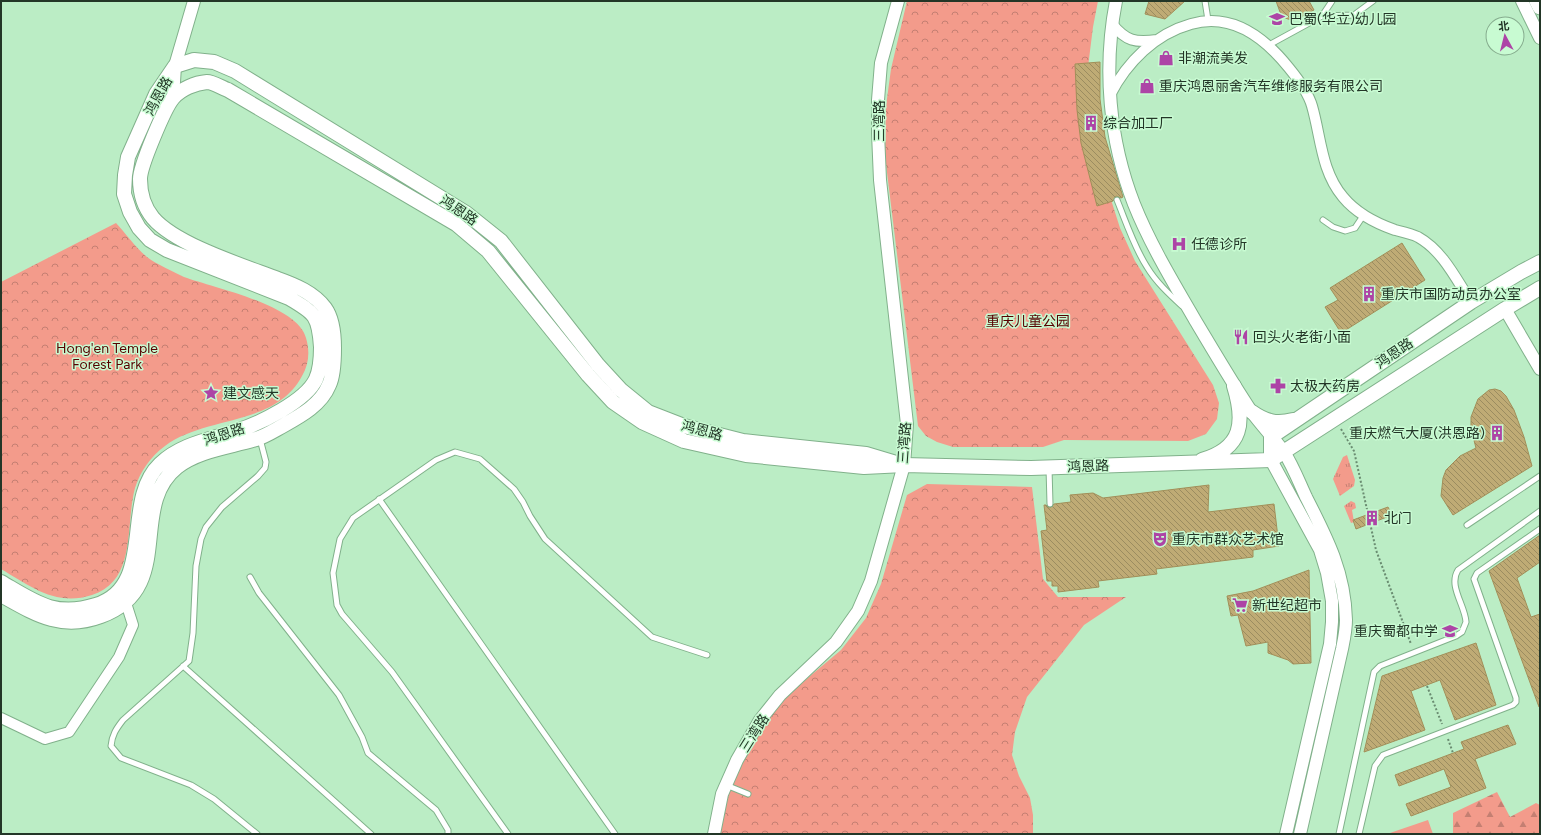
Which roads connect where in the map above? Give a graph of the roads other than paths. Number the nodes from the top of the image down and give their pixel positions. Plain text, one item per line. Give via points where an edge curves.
1 (194, 1) edge
2 (898, 1) edge
3 (1116, 1) edge
4 (1205, 1) edge
5 (1332, 1) edge
6 (1373, 1) edge
7 (1522, 1) edge
8 (1537, 1) edge
9 (1540, 7) edge
10 (1322, 16) junction
11 (1208, 20) junction
12 (1112, 24) junction
13 (1540, 38) edge
14 (1157, 40) junction
15 (1268, 46) junction
16 (175, 66) junction
17 (1110, 95) junction
18 (173, 98) junction
19 (1117, 200) dead end
20 (1364, 216) junction
21 (1323, 220) dead end
22 (1540, 262) edge
23 (1540, 288) edge
24 (1471, 302) junction
25 (1505, 309) junction
26 (1194, 317) junction
27 (1540, 369) edge
28 (1234, 386) junction
29 (1252, 412) junction
30 (1298, 419) junction
31 (1271, 437) junction
32 (260, 438) junction
33 (1284, 453) junction
34 (1271, 460) junction
35 (1188, 464) junction
36 (904, 465) junction
37 (1049, 467) junction
38 (1540, 476) edge
39 (379, 499) junction
40 (1050, 504) dead end
41 (1540, 511) edge
42 (1467, 525) dead end
43 (1540, 529) edge
44 (250, 577) dead end
45 (1, 582) edge
46 (1, 595) edge
47 (126, 603) junction
48 (707, 654) dead end
49 (183, 666) junction
50 (1, 718) edge
51 (726, 785) junction
52 (748, 794) dead end
53 (257, 834) edge
54 (371, 834) edge
55 (448, 834) edge
56 (508, 834) edge
57 (615, 834) edge
58 (714, 834) edge
59 (1286, 834) edge
60 (1300, 834) edge
61 (1339, 834) edge
62 (1359, 834) edge

1 - 16 street
2 - 36 street, 三湾路 via 881,63 878,133 880,180 907,424
3 - 12 street
4 - 11 lane
5 - 10 lane
6 - 10 lane via 1354,15
7 - 13 street
8 - 9 main road
10 - 15 lane
11 - 14 street via 1187,25
11 - 15 street via 1247,29
12 - 14 street via 1130,40
12 - 17 street via 1109,45
14 - 17 street via 1126,68
15 - 20 street via 1293,73 1307,94 1331,178 1341,196
16 - 18 street
16 - 36 main road, 鸿恩路 via 194,60 214,62 235,71 466,213 501,241 598,365 621,390 648,412 684,426 743,441 866,454
16 - 45 main road, 鸿恩路 via 156,94 128,157 124,194 130,212 150,240 166,250 306,307 317,320 320,332 321,356 316,380 304,396 272,416 238,431 180,449 158,466 144,492 129,576 113,597 102,604 76,610 51,608 38,604
17 - 26 street via 1123,170 1134,203 1159,256
18 - 32 main road, 鸿恩路 via 145,157 140,178 142,200 153,218 168,232 193,246 294,285 316,298 330,316 334,350 330,384 318,402 299,417
18 - 36 main road, 鸿恩路 via 191,86 208,82 228,90 456,224 488,251 588,375 613,402 642,422 684,441 746,455 864,467
19 - 26 lane via 1147,268 1165,291
20 - 21 lane via 1355,228 1345,231
20 - 24 street via 1417,236 1429,244 1439,253
22 - 24 main road, 鸿恩路
23 - 25 main road, 鸿恩路
24 - 30 main road, 鸿恩路
25 - 27 street
25 - 33 main road, 鸿恩路
26 - 28 street
28 - 29 street
28 - 35 main road via 1241,414 1235,437 1226,448 1212,457
29 - 30 main road via 1272,422
29 - 31 street
30 - 31 main road, 鸿恩路
31 - 33 street
31 - 34 main road
32 - 47 main road, 鸿恩路 via 194,457 176,468 164,481 153,511 146,566 141,580
32 - 49 lane via 265,468 222,507 206,527 201,539 196,566 192,647 189,661
33 - 34 main road, 鸿恩路
33 - 60 street via 1330,545 1339,570 1346,622
34 - 35 main road, 鸿恩路
34 - 59 street via 1320,550 1328,573 1332,601 1330,644
35 - 37 main road, 鸿恩路
36 - 37 main road, 鸿恩路
36 - 51 street, 三湾路 via 871,581 858,611 836,642 780,695 760,720
37 - 40 lane
38 - 42 lane
39 - 48 lane via 436,460 455,452 480,459 514,489 545,539 634,622 652,637
39 - 56 lane via 353,518 340,539 333,572 337,605 392,672
39 - 57 lane
41 - 61 lane via 1458,570 1455,575 1455,587 1466,622 1462,632 1380,666 1374,672
43 - 62 lane via 1477,572 1474,578 1516,702 1383,755 1375,766
44 - 55 lane via 259,594 339,695 368,753 436,810
46 - 47 main road, 鸿恩路 via 35,614 62,622 91,620
47 - 50 street via 133,624 119,657 69,732 45,739
49 - 53 lane via 123,720 115,730 111,746 121,758 191,785 214,799
49 - 54 lane
51 - 52 lane
51 - 58 street, 三湾路

